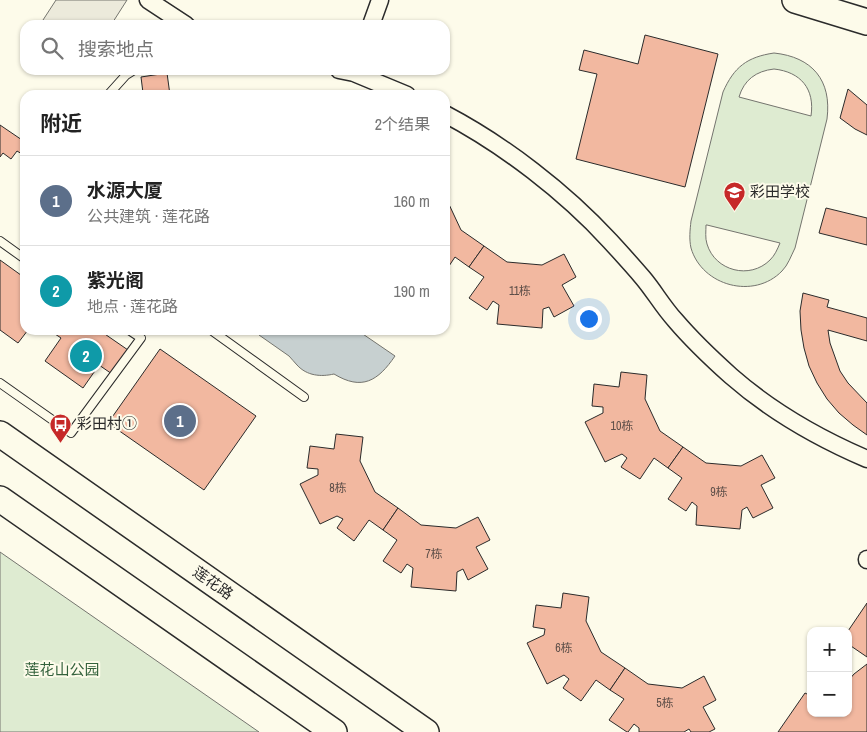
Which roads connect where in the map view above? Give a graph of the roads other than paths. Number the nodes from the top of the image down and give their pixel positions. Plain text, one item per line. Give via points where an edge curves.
1 (148, 0) edge
2 (380, 0) edge
3 (795, 0) edge
4 (178, 20) edge
5 (373, 20) edge
6 (867, 22) edge
7 (127, 75) edge
8 (359, 75) edge
9 (113, 90) edge
10 (395, 90) edge
11 (450, 117) edge
12 (0, 241) edge
13 (20, 255) edge
14 (136, 335) edge
15 (218, 335) edge
16 (0, 383) edge
17 (304, 397) dead end
18 (0, 434) edge
19 (867, 459) edge
20 (0, 499) edge
21 (334, 732) edge
22 (426, 732) edge

1 - 4 street
2 - 5 street
3 - 6 main road
7 - 9 lane
8 - 10 street
11 - 19 street via 498,146 572,204 615,246 674,319 732,377 798,425
12 - 13 lane
14 - 16 lane via 141,338 71,433
15 - 17 lane
18 - 22 main road, 莲花路
20 - 21 main road

